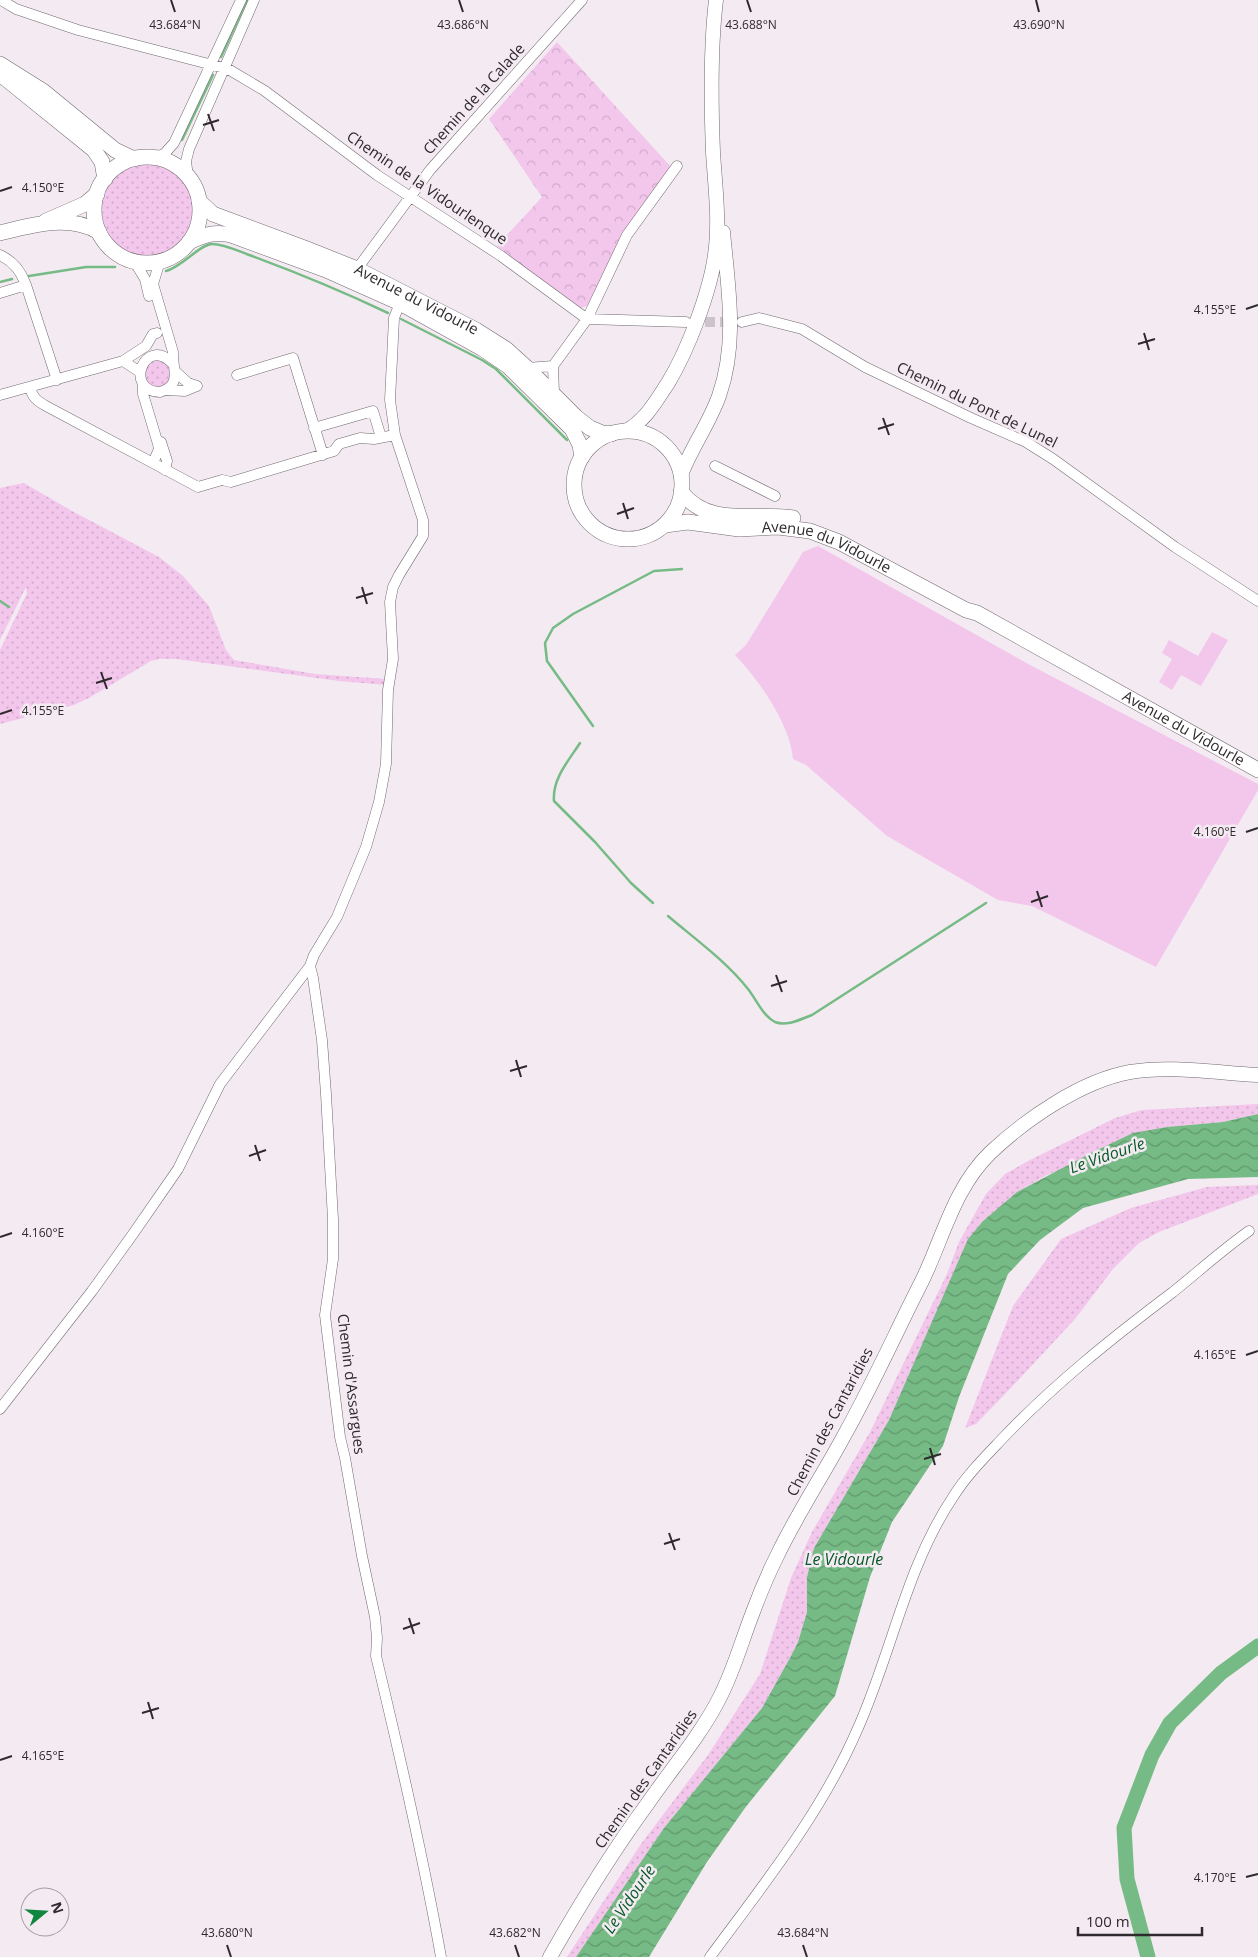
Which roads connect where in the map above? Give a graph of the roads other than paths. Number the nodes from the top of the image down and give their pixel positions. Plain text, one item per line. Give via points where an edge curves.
1 (1, 0) edge
2 (241, 0) edge
3 (254, 0) edge
4 (582, 0) edge
5 (716, 0) edge
6 (0, 64) edge
7 (211, 65) junction
8 (224, 68) junction
9 (0, 74) edge
10 (156, 158) junction
11 (134, 159) junction
12 (677, 166) dead end
13 (188, 177) junction
14 (104, 179) junction
15 (97, 194) junction
16 (410, 196) junction
17 (199, 201) junction
18 (718, 209) junction
19 (43, 223) junction
20 (100, 232) junction
21 (0, 233) edge
22 (189, 242) junction
23 (0, 255) edge
24 (134, 261) junction
25 (160, 261) junction
26 (357, 269) junction
27 (26, 284) junction
28 (0, 293) edge
29 (400, 303) junction
30 (587, 319) junction
31 (686, 322) tunnel mouth
32 (742, 322) tunnel mouth
33 (157, 333) junction
34 (136, 353) junction
35 (150, 358) junction
36 (123, 361) junction
37 (552, 366) junction
38 (174, 368) junction
39 (527, 368) junction
40 (140, 372) junction
41 (237, 375) dead end
42 (57, 380) junction
43 (143, 384) junction
44 (30, 387) junction
45 (18, 389) junction
46 (163, 391) junction
47 (554, 394) junction
48 (0, 395) edge
49 (37, 400) junction
50 (314, 428) junction
51 (626, 431) junction
52 (611, 434) junction
53 (395, 435) junction
54 (381, 437) junction
55 (323, 455) junction
56 (582, 457) junction
57 (153, 463) junction
58 (715, 466) dead end
59 (165, 470) junction
60 (680, 475) junction
61 (681, 492) junction
62 (775, 496) dead end
63 (665, 525) junction
64 (1258, 601) edge
65 (977, 613) junction
66 (1258, 770) edge
67 (310, 966) junction
68 (1258, 1075) edge
69 (1249, 1231) dead end
70 (0, 1409) edge
71 (441, 1957) edge
72 (550, 1957) edge
73 (710, 1957) edge

1 - 7 street via 16,9 78,30
2 - 7 street
3 - 8 street
4 - 16 street, Chemin de la Calade
5 - 18 street via 711,100
6 - 11 main road via 43,92 115,150
7 - 8 street, Chemin de la Vidourlenque
7 - 10 street via 174,143
8 - 13 street via 189,149 186,160
8 - 16 street, Chemin de la Vidourlenque via 265,91
9 - 14 main road via 94,150 102,162
10 - 11 main road
10 - 13 main road via 174,164
11 - 14 main road via 118,166
12 - 30 street via 627,235
13 - 17 main road
14 - 15 main road
15 - 19 main road via 85,204
15 - 20 main road via 95,214
16 - 26 street, Chemin de la Calade
16 - 30 street, Chemin de la Vidourlenque via 501,256
17 - 22 main road via 199,218
17 - 26 main road, Avenue du Vidourle via 213,214
18 - 51 street via 711,273 690,340 650,410
18 - 60 street via 722,217 731,314 728,360 714,409
19 - 20 main road via 87,225
19 - 21 main road
20 - 24 main road via 113,250
22 - 25 main road via 176,254
22 - 29 main road, Avenue du Vidourle via 221,232 326,270
23 - 27 street via 12,261
24 - 25 main road
24 - 33 street via 144,279
25 - 38 street via 153,284 173,352
26 - 39 main road, Avenue du Vidourle via 476,330 506,349
27 - 28 street
27 - 42 street
29 - 53 street via 394,318 390,375
29 - 56 main road, Avenue du Vidourle via 508,366 572,429
30 - 31 street
30 - 37 street
32 - 64 street, Chemin du Pont de Lunel via 759,318 802,330 866,367 1026,442
33 - 34 street
33 - 35 street via 159,340
34 - 35 street
34 - 36 street
35 - 38 street via 165,357
35 - 40 street via 143,363
36 - 40 street
36 - 42 street
37 - 39 street
37 - 47 street
38 - 46 street via 174,382
38 - 46 street via 188,383 197,386
39 - 47 main road, Avenue du Vidourle
40 - 43 street
41 - 50 street via 293,358
42 - 44 street
43 - 46 street via 152,391
43 - 57 street via 159,449
44 - 45 street
44 - 49 street
45 - 48 street
45 - 49 street via 22,395
46 - 59 street via 152,406 166,459
47 - 52 main road, Avenue du Vidourle via 590,428
49 - 57 street
50 - 54 street via 372,411
50 - 55 street
51 - 52 main road
51 - 60 main road via 645,434 662,443 674,458
52 - 56 main road via 591,445
53 - 54 street
53 - 67 street via 424,529 423,536 399,575 390,602 393,659 388,690 386,764 376,811 366,847 337,917
54 - 55 street via 341,443 334,451
55 - 59 street via 231,482 222,480 198,487
56 - 63 main road via 574,480 575,497 582,514 598,531 633,539
57 - 59 street
58 - 62 street
60 - 61 main road
61 - 63 main road via 674,513
61 - 65 main road, Avenue du Vidourle via 698,508 709,513 734,517 785,516 830,528 969,605
63 - 65 main road, Avenue du Vidourle via 688,522 739,529 778,527 810,531 839,542
65 - 66 main road, Avenue du Vidourle
67 - 70 street via 220,1084 178,1169 133,1234
67 - 71 street, Chemin d'Assargues via 322,1040 326,1094 333,1259 325,1315 340,1437 375,1617 376,1656 404,1773
68 - 72 street, Chemin des Cantaridies via 1153,1069 1128,1072 1061,1099 987,1156 953,1206 931,1262 866,1394 778,1554 720,1698 591,1888
69 - 73 street via 1066,1377 1014,1426 952,1497 912,1576 864,1715 834,1774 758,1894

